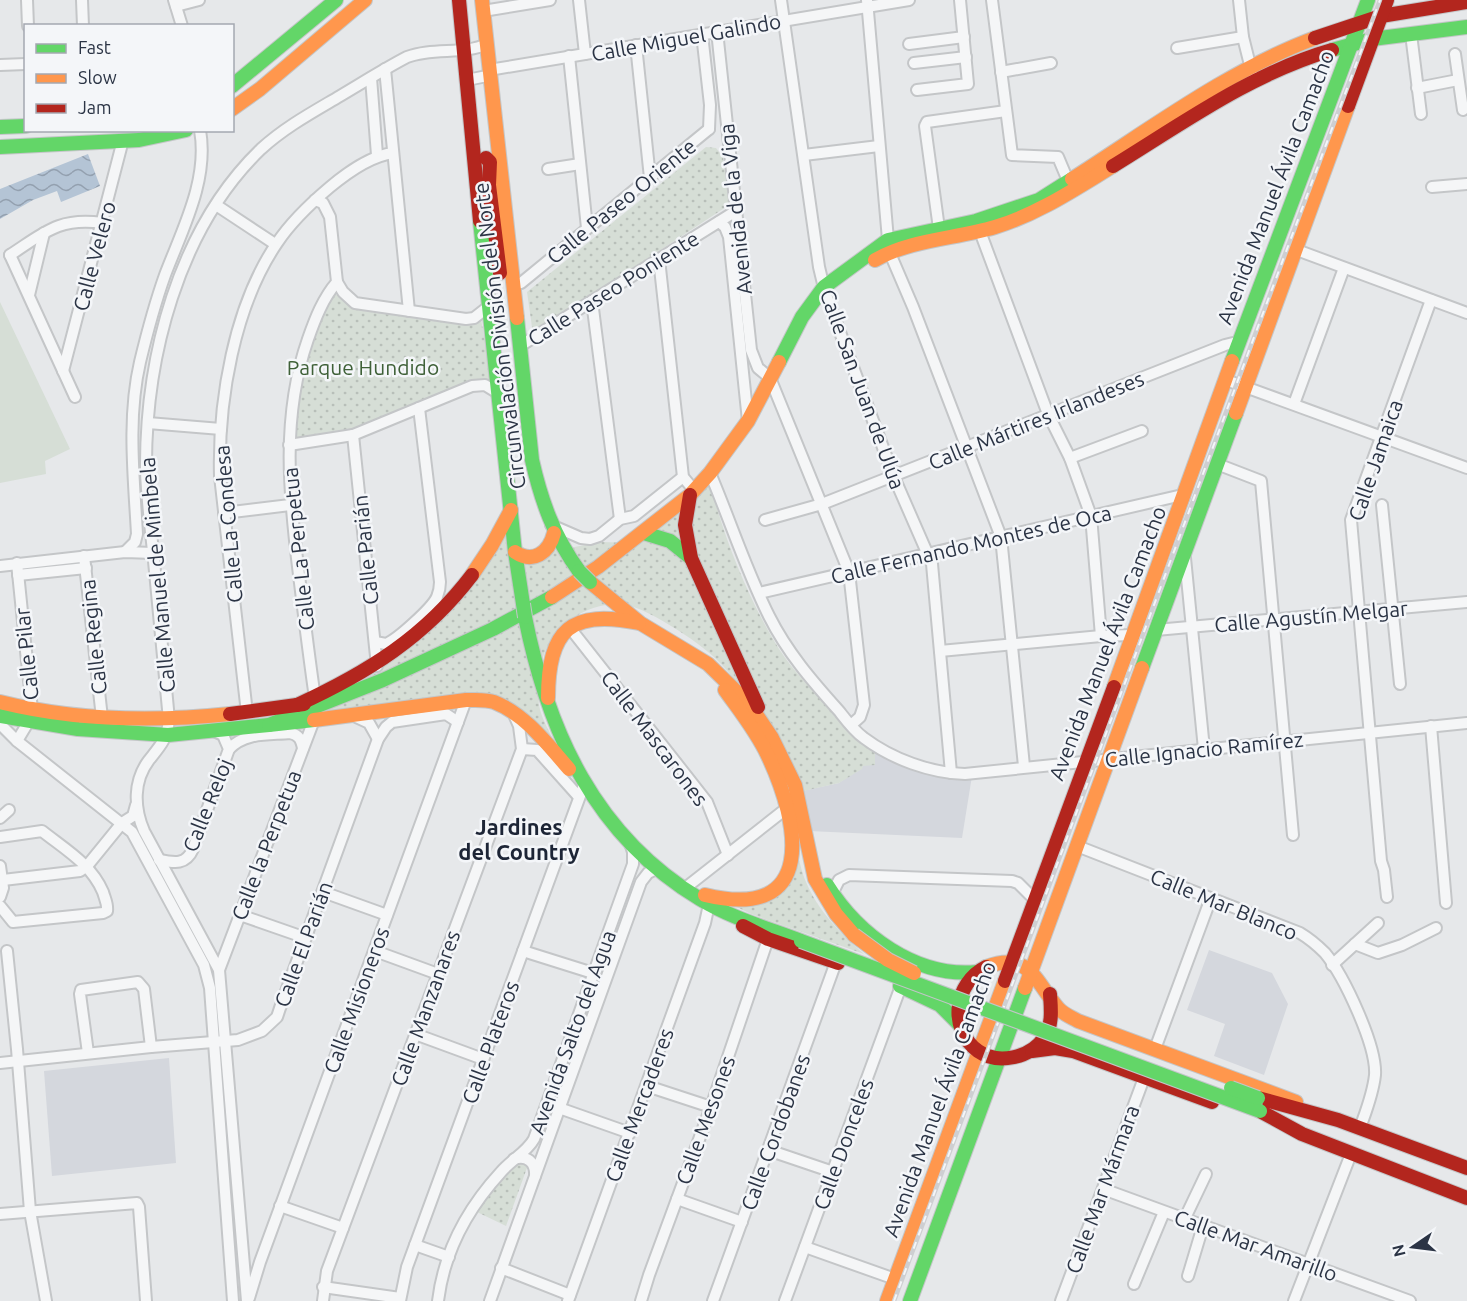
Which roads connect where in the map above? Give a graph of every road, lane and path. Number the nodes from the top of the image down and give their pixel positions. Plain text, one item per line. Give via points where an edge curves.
1 (27, 0) edge
2 (82, 0) edge
3 (199, 0) edge
4 (336, 0) edge
5 (365, 0) edge
6 (459, 0) edge
7 (550, 0) edge
8 (579, 0) edge
9 (781, 0) edge
10 (909, 0) edge
11 (960, 0) edge
12 (992, 0) edge
13 (1239, 0) edge
14 (1368, 0) edge
15 (1387, 0) edge
16 (1467, 2) edge
17 (175, 3) edge
18 (867, 3) edge
19 (481, 4) edge
20 (1381, 16) junction
21 (784, 20) junction
22 (1359, 23) junction
23 (28, 24) edge
24 (84, 24) edge
25 (181, 24) edge
26 (1467, 27) edge
27 (717, 31) junction
28 (702, 34) junction
29 (1411, 34) junction
30 (1243, 37) junction
31 (964, 38) junction
32 (1372, 39) junction
33 (487, 44) junction
34 (909, 44) dead end
35 (1351, 44) junction
36 (636, 45) junction
37 (1177, 48) dead end
38 (464, 49) junction
39 (585, 54) junction
40 (1455, 54) dead end
41 (570, 56) junction
42 (966, 57) junction
43 (914, 63) dead end
44 (1051, 63) dead end
45 (24, 64) edge
46 (0, 65) edge
47 (385, 69) junction
48 (489, 70) junction
49 (1001, 72) junction
50 (1252, 74) junction
51 (371, 78) junction
52 (467, 80) junction
53 (1458, 80) junction
54 (234, 84) edge
55 (1417, 88) junction
56 (917, 90) dead end
57 (234, 108) edge
58 (1463, 110) dead end
59 (1006, 111) junction
60 (1421, 114) dead end
61 (24, 126) edge
62 (0, 127) edge
63 (710, 129) junction
64 (178, 132) edge
65 (201, 132) edge
66 (123, 140) junction
67 (728, 143) junction
68 (879, 146) junction
69 (0, 147) edge
70 (393, 153) junction
71 (377, 155) junction
72 (804, 155) junction
73 (580, 164) junction
74 (548, 169) dead end
75 (1066, 176) dead end
76 (650, 178) junction
77 (476, 181) junction
78 (1467, 184) edge
79 (1432, 188) dead end
80 (315, 200) junction
81 (216, 205) junction
82 (736, 211) junction
83 (718, 222) junction
84 (102, 223) junction
85 (978, 226) junction
86 (587, 228) junction
87 (44, 233) junction
88 (181, 234) junction
89 (940, 234) junction
90 (195, 243) junction
91 (275, 244) junction
92 (889, 245) junction
93 (1294, 249) junction
94 (175, 250) junction
95 (5, 253) edge
96 (189, 257) junction
97 (659, 259) junction
98 (1344, 268) junction
99 (337, 282) junction
100 (513, 284) junction
101 (823, 291) junction
102 (28, 295) junction
103 (1431, 300) junction
104 (592, 301) junction
105 (488, 307) junction
106 (409, 311) junction
107 (1467, 313) edge
108 (1238, 344) junction
109 (520, 346) junction
110 (63, 371) junction
111 (770, 378) junction
112 (1227, 380) junction
113 (1245, 386) junction
114 (498, 393) junction
115 (75, 397) dead end
116 (1294, 404) junction
117 (419, 408) junction
118 (1048, 414) junction
119 (748, 421) junction
120 (148, 423) junction
121 (221, 429) junction
122 (1142, 431) dead end
123 (353, 435) junction
124 (1382, 437) junction
125 (289, 445) junction
126 (966, 448) junction
127 (1070, 458) junction
128 (1217, 464) junction
129 (1467, 468) edge
130 (710, 473) junction
131 (682, 477) junction
132 (894, 477) junction
133 (692, 492) junction
134 (1184, 497) junction
135 (822, 504) junction
136 (1382, 504) dead end
137 (290, 506) junction
138 (511, 509) junction
139 (224, 513) junction
140 (1091, 516) junction
141 (620, 519) junction
142 (765, 520) dead end
143 (553, 529) junction
144 (644, 533) junction
145 (1001, 537) junction
146 (125, 552) junction
147 (515, 552) junction
148 (153, 553) junction
149 (927, 554) junction
150 (1185, 554) junction
151 (84, 556) junction
152 (691, 558) junction
153 (0, 566) edge
154 (86, 568) junction
155 (17, 569) junction
156 (849, 572) junction
157 (440, 582) junction
158 (462, 591) junction
159 (759, 593) junction
160 (1467, 602) edge
161 (1391, 609) junction
162 (1359, 612) junction
163 (1273, 620) junction
164 (640, 623) junction
165 (1192, 627) junction
166 (570, 628) junction
167 (1156, 630) junction
168 (1132, 635) junction
169 (1101, 636) junction
170 (375, 642) junction
171 (1012, 644) junction
172 (940, 651) junction
173 (708, 664) junction
174 (377, 666) junction
175 (1400, 684) dead end
176 (320, 700) junction
177 (466, 700) junction
178 (0, 702) edge
179 (550, 712) junction
180 (247, 713) junction
181 (514, 715) junction
182 (0, 716) edge
183 (30, 716) junction
184 (353, 716) junction
185 (102, 718) junction
186 (169, 720) junction
187 (314, 720) junction
188 (458, 722) junction
189 (1467, 723) edge
190 (0, 724) edge
191 (269, 724) junction
192 (851, 724) junction
193 (1431, 726) junction
194 (766, 728) junction
195 (214, 730) junction
196 (1369, 733) junction
197 (168, 735) junction
198 (378, 739) junction
199 (17, 741) junction
200 (1285, 741) junction
201 (540, 746) junction
202 (229, 748) junction
203 (303, 748) junction
204 (522, 748) junction
205 (1204, 749) junction
206 (1109, 758) junction
207 (1086, 760) junction
208 (1024, 766) junction
209 (951, 773) junction
210 (581, 791) junction
211 (136, 805) junction
212 (787, 808) junction
213 (9, 810) dead end
214 (0, 818) edge
215 (122, 823) junction
216 (1293, 835) dead end
217 (0, 837) edge
218 (630, 843) junction
219 (1077, 846) junction
220 (809, 850) junction
221 (728, 855) junction
222 (159, 860) junction
223 (0, 866) edge
224 (87, 866) junction
225 (656, 868) junction
226 (3, 880) junction
227 (684, 889) junction
228 (322, 892) junction
229 (832, 894) junction
230 (0, 897) edge
231 (1387, 897) dead end
232 (1211, 898) junction
233 (1034, 899) junction
234 (1446, 903) dead end
235 (704, 904) junction
236 (0, 906) edge
237 (240, 915) junction
238 (387, 915) junction
239 (1378, 923) dead end
240 (1436, 928) dead end
241 (306, 938) junction
242 (768, 939) junction
243 (1355, 944) junction
244 (7, 951) dead end
245 (375, 951) junction
246 (523, 951) junction
247 (836, 962) junction
248 (1011, 963) junction
249 (1332, 965) junction
250 (219, 970) junction
251 (1032, 971) junction
252 (977, 972) junction
253 (593, 973) junction
254 (951, 973) junction
255 (438, 974) junction
256 (901, 986) junction
257 (1050, 994) junction
258 (937, 1003) junction
259 (579, 1014) junction
260 (591, 1019) junction
261 (959, 1024) junction
262 (1096, 1028) junction
263 (416, 1034) junction
264 (220, 1042) junction
265 (151, 1047) junction
266 (1155, 1049) junction
267 (979, 1051) junction
268 (1032, 1051) junction
269 (88, 1053) junction
270 (1088, 1057) junction
271 (483, 1059) junction
272 (1000, 1059) junction
273 (18, 1060) junction
274 (0, 1063) edge
275 (1144, 1078) junction
276 (647, 1086) junction
277 (1259, 1104) junction
278 (711, 1107) junction
279 (559, 1108) junction
280 (1338, 1120) junction
281 (1360, 1128) junction
282 (630, 1132) junction
283 (768, 1149) junction
284 (514, 1159) junction
285 (1349, 1159) junction
286 (1370, 1162) junction
287 (1467, 1168) edge
288 (833, 1172) junction
289 (1206, 1174) dead end
290 (535, 1176) junction
291 (1103, 1189) junction
292 (1467, 1198) edge
293 (677, 1199) junction
294 (280, 1206) junction
295 (30, 1211) junction
296 (1164, 1212) junction
297 (0, 1214) edge
298 (1185, 1218) junction
299 (742, 1222) junction
300 (1203, 1226) junction
301 (343, 1228) junction
302 (415, 1245) junction
303 (805, 1247) junction
304 (449, 1257) junction
305 (1309, 1265) junction
306 (501, 1268) junction
307 (1188, 1276) dead end
308 (895, 1279) junction
309 (1134, 1284) dead end
310 (323, 1287) junction
311 (569, 1298) edge
312 (400, 1299) edge
313 (46, 1301) edge
314 (146, 1301) edge
315 (233, 1301) edge
316 (248, 1301) edge
317 (323, 1301) edge
318 (438, 1301) edge
319 (490, 1301) edge
320 (641, 1301) edge
321 (713, 1301) edge
322 (785, 1301) edge
323 (887, 1301) edge
324 (910, 1301) edge
325 (1061, 1301) edge
326 (1294, 1301) edge
327 (1410, 1301) edge

1 - 23 street
2 - 24 street
3 - 17 street
4 - 54 main road
5 - 57 main road
6 - 38 main road, Circunvalación División del Norte
7 - 19 street
8 - 39 street
9 - 21 street, Calle San Juan de Ulúa
10 - 18 street, Calle Miguel Galindo
11 - 31 street
12 - 49 street
13 - 30 street
14 - 22 main road, Avenida Manuel Ávila Camacho
15 - 20 main road, Avenida Manuel Ávila Camacho
16 - 20 main road
17 - 25 street
18 - 21 street, Calle Miguel Galindo
18 - 68 street
19 - 33 main road, Circunvalación División del Norte
20 - 22 main road
20 - 32 main road, Avenida Manuel Ávila Camacho
21 - 27 street, Calle Miguel Galindo
21 - 72 street, Calle San Juan de Ulúa
22 - 35 main road, Avenida Manuel Ávila Camacho
22 - 50 main road via 1312,39
26 - 29 main road
27 - 28 street, Calle Miguel Galindo
27 - 67 street, Avenida de la Viga
28 - 36 street, Calle Miguel Galindo
28 - 63 street
29 - 32 main road
29 - 55 street
30 - 37 street
30 - 50 street
31 - 34 street
31 - 42 street
32 - 35 main road
32 - 93 main road, Avenida Manuel Ávila Camacho
33 - 38 street
33 - 48 main road, Circunvalación División del Norte
35 - 50 main road
35 - 108 main road, Avenida Manuel Ávila Camacho
36 - 39 street, Calle Miguel Galindo
36 - 76 street
38 - 47 street via 416,54
38 - 52 main road, Circunvalación División del Norte
39 - 41 street, Calle Miguel Galindo
40 - 53 street
41 - 48 street, Calle Miguel Galindo
41 - 73 street
42 - 43 street
42 - 56 street via 968,84
44 - 49 street
45 - 46 street
47 - 51 street
47 - 70 street
48 - 52 street, Calle Miguel Galindo via 487,76
48 - 100 main road, Circunvalación División del Norte
49 - 59 street
50 - 85 main road via 1155,125 1039,200
51 - 71 street
51 - 81 street via 280,133 247,164
52 - 77 main road, Circunvalación División del Norte
53 - 55 street
53 - 58 street
55 - 60 street
59 - 75 street via 1012,155 1058,157
59 - 89 street via 927,122
61 - 62 main road
63 - 67 street, Calle Paseo Oriente
63 - 76 street, Calle Paseo Oriente
64 - 66 main road
65 - 88 street, Calle Manuel de Mimbela via 199,177
66 - 69 main road
66 - 84 street, Calle Velero
67 - 82 street, Avenida de la Viga
68 - 72 street
68 - 92 street
70 - 71 street, Calle La Condesa
70 - 106 street
71 - 80 street, Calle La Condesa
72 - 101 street, Calle San Juan de Ulúa
73 - 74 street
73 - 86 street
76 - 86 street, Calle Paseo Oriente
77 - 105 main road, Circunvalación División del Norte
77 - 109 main road via 478,161 488,158 503,292
78 - 79 street
80 - 91 street, Calle La Condesa
80 - 99 street via 323,203 330,218
81 - 90 street, Calle Manuel de Mimbela
81 - 91 street
82 - 83 street, Calle Paseo Poniente
82 - 111 street, Avenida de la Viga via 750,350 758,368
83 - 97 street, Calle Paseo Poniente
83 - 119 street, Avenida de la Viga via 729,237
84 - 87 street via 83,220 61,224
84 - 110 street, Calle Velero
85 - 89 main road
85 - 118 street
86 - 100 street, Calle Paseo Oriente via 521,283
87 - 95 street
87 - 102 street
88 - 90 street via 186,244
88 - 94 street, Calle Manuel de Mimbela
89 - 92 main road
90 - 96 street, Calle Manuel de Mimbela
91 - 121 street, Calle La Condesa via 244,312 225,388
92 - 101 main road
92 - 126 street
93 - 98 street
93 - 113 main road, Avenida Manuel Ávila Camacho
94 - 96 street via 185,248
94 - 146 street, Calle Manuel de Mimbela via 140,364 132,456 137,534
95 - 102 street
96 - 120 street, Calle Manuel de Mimbela via 177,284 160,346
97 - 104 street, Calle Paseo Poniente
97 - 131 street
98 - 103 street
98 - 116 street
99 - 106 street via 355,303
99 - 125 street, Calle La Perpetua via 328,292 303,351
100 - 109 main road, Circunvalación División del Norte
101 - 111 main road via 802,317
101 - 132 street, Calle San Juan de Ulúa
102 - 110 street
103 - 107 street
103 - 124 street, Calle Jamaica
104 - 109 street, Calle Paseo Poniente
104 - 141 street
105 - 106 street via 470,319
105 - 114 main road, Circunvalación División del Norte
108 - 112 main road, Avenida Manuel Ávila Camacho
108 - 118 street, Calle Mártires Irlandeses via 1225,345
109 - 143 main road, Circunvalación División del Norte via 532,460 539,495
110 - 115 street
111 - 119 main road
111 - 135 street, Avenida de la Viga
112 - 113 street
112 - 134 main road, Avenida Manuel Ávila Camacho
113 - 116 street
113 - 128 main road, Avenida Manuel Ávila Camacho
114 - 117 street via 480,385
114 - 138 main road, Circunvalación División del Norte
116 - 124 street
117 - 123 street
117 - 157 street
118 - 126 street, Calle Mártires Irlandeses
118 - 127 street
119 - 130 main road
120 - 121 street
120 - 148 street, Calle Manuel de Mimbela via 146,470
121 - 139 street, Calle La Condesa
122 - 127 street
123 - 125 street
123 - 170 street, Calle Parián
124 - 129 street
124 - 162 street, Calle Jamaica via 1351,520
125 - 137 street, Calle La Perpetua
126 - 132 street, Calle Mártires Irlandeses
126 - 145 street
127 - 140 street
128 - 150 main road, Avenida Manuel Ávila Camacho
128 - 163 street via 1261,481
130 - 133 main road
130 - 159 street, Calle Ignacio Ramírez
131 - 133 street
131 - 141 street via 634,516
132 - 135 street, Calle Mártires Irlandeses
132 - 149 street, Calle San Juan de Ulúa
133 - 144 main road
133 - 152 main road via 685,525
134 - 140 street, Calle Fernando Montes de Oca
134 - 168 main road, Avenida Manuel Ávila Camacho
135 - 142 street, Calle Mártires Irlandeses
135 - 156 street, Avenida de la Viga
136 - 161 street
137 - 139 street
137 - 176 street, Calle La Perpetua
138 - 147 main road, Circunvalación División del Norte
138 - 158 main road via 490,550
139 - 180 street, Calle La Condesa
140 - 145 street, Calle Fernando Montes de Oca
140 - 169 street
141 - 143 street via 590,539
143 - 147 main road via 550,546 540,555 524,557
143 - 164 main road, Circunvalación División del Norte, bridge via 579,571
144 - 152 main road via 668,540
144 - 176 main road via 549,599 425,661
145 - 149 street, Calle Fernando Montes de Oca
145 - 171 street
146 - 148 street
146 - 151 street
147 - 179 main road, Circunvalación División del Norte via 530,649
148 - 186 street, Calle Manuel de Mimbela
149 - 156 street, Calle Fernando Montes de Oca
149 - 172 street, Calle San Juan de Ulúa via 932,564
150 - 165 street
150 - 167 main road, Avenida Manuel Ávila Camacho
151 - 154 street, Calle Regina
151 - 155 street
152 - 194 main road
153 - 155 street
154 - 155 street
154 - 185 street, Calle Regina
155 - 183 street, Calle Pilar
156 - 159 street, Calle Fernando Montes de Oca
156 - 192 street, Avenida de la Viga via 864,705 860,717
157 - 158 street via 450,592
157 - 170 street via 433,603 399,636 386,644
158 - 174 main road via 417,635
159 - 192 street, Calle Ignacio Ramírez via 788,650
160 - 161 street, Calle Agustín Melgar
161 - 162 street, Calle Agustín Melgar
161 - 175 street
162 - 163 street, Calle Agustín Melgar
162 - 196 street, Calle Jamaica
163 - 165 street, Calle Agustín Melgar
163 - 200 street
164 - 166 main road via 594,618
164 - 173 main road, Circunvalación División del Norte
165 - 167 street, Calle Agustín Melgar
165 - 205 street
166 - 179 main road via 550,659
166 - 221 street, Calle Mascarones via 707,802
167 - 206 main road, Avenida Manuel Ávila Camacho
168 - 169 street
168 - 207 main road, Avenida Manuel Ávila Camacho
169 - 171 street
170 - 174 street, Calle Parián
171 - 172 street
171 - 208 street
172 - 209 street, Calle San Juan de Ulúa
173 - 194 main road, Circunvalación División del Norte via 750,705
173 - 212 main road via 759,739
174 - 176 main road
176 - 180 main road
176 - 191 main road
177 - 181 main road via 495,702
177 - 184 main road
177 - 188 street, Calle Misioneros
178 - 183 main road
179 - 210 main road, Circunvalación División del Norte
180 - 186 main road
181 - 201 main road
181 - 204 street
182 - 183 main road
183 - 185 main road
183 - 197 main road via 78,729
183 - 199 street, Calle Pilar
184 - 187 main road
184 - 198 street via 369,723
185 - 186 main road
186 - 197 street, Calle Manuel de Mimbela
187 - 191 main road
187 - 203 street, Calle la Perpetua
188 - 198 street via 446,714 399,720 386,727
188 - 238 street, Calle Misioneros
189 - 193 street, Calle Ignacio Ramírez
190 - 199 street
191 - 195 main road
192 - 209 street, Calle Ignacio Ramírez via 863,737 889,753 913,764
193 - 196 street, Calle Ignacio Ramírez
193 - 234 street
194 - 220 main road, Circunvalación División del Norte via 795,785
195 - 197 main road
195 - 202 street, Calle Reloj via 224,735
196 - 200 street, Calle Ignacio Ramírez
196 - 231 street, Calle Jamaica
197 - 211 street via 143,771
198 - 228 street, Calle El Parián
199 - 215 street
200 - 205 street, Calle Ignacio Ramírez
200 - 216 street
201 - 204 street
201 - 210 main road
202 - 203 street via 245,737 290,733 300,738
202 - 222 street, Calle Reloj via 190,856 177,863
203 - 237 street, Calle la Perpetua
204 - 255 street, Calle Manzanares
205 - 206 street, Calle Ignacio Ramírez
206 - 207 street, Calle Ignacio Ramírez
206 - 219 main road, Avenida Manuel Ávila Camacho
207 - 208 street, Calle Ignacio Ramírez
207 - 233 main road, Avenida Manuel Ávila Camacho
208 - 209 street, Calle Ignacio Ramírez
210 - 218 main road, Circunvalación División del Norte
210 - 246 street, Calle Plateros
211 - 215 street via 133,816
211 - 222 street via 141,825
212 - 221 street
212 - 227 main road via 791,861 775,892 748,900 712,897
213 - 214 street
215 - 224 street
215 - 264 street via 135,837 204,965
217 - 224 street via 42,831
218 - 225 main road, Circunvalación División del Norte
218 - 253 street, Avenida Salto del Agua via 633,864
219 - 232 street, Calle Mar Blanco
219 - 251 main road, Avenida Manuel Ávila Camacho
220 - 229 main road
220 - 277 main road, Circunvalación División del Norte, bridge via 815,879 836,914 854,935 888,960 939,984
221 - 227 street
222 - 250 street
223 - 226 street
224 - 226 street via 76,872
224 - 236 street via 108,907 103,913 13,922
225 - 227 main road, Circunvalación División del Norte
225 - 260 street, Avenida Salto del Agua via 641,882
226 - 230 street
227 - 235 main road, Circunvalación División del Norte
228 - 238 street
228 - 241 street, Calle El Parián
229 - 233 street via 837,883 849,875 1015,881
229 - 254 main road via 859,926 882,944 919,963
232 - 249 street, Calle Mar Blanco via 1300,933 1327,955
232 - 266 street
233 - 248 main road, Avenida Manuel Ávila Camacho
235 - 242 main road
235 - 276 street, Calle Mercaderes via 705,923
235 - 277 main road, Circunvalación División del Norte, bridge
237 - 241 street
237 - 250 street, Calle la Perpetua
238 - 245 street, Calle Misioneros
239 - 243 street
240 - 243 street via 1378,953
241 - 264 street, Calle El Parián via 277,1017 254,1035
242 - 247 main road
242 - 278 street, Calle Mesones
243 - 249 street
244 - 273 street
245 - 255 street
245 - 294 street, Calle Misioneros
246 - 253 street
246 - 271 street, Calle Plateros
247 - 256 main road
247 - 283 street, Calle Cordobanes
248 - 251 main road
248 - 252 main road via 999,963
248 - 267 main road, Avenida Manuel Ávila Camacho
249 - 281 street, Calle Mar Blanco via 1370,1042 1375,1073
250 - 264 street
251 - 257 main road
251 - 272 main road, Avenida Manuel Ávila Camacho
252 - 254 main road
252 - 261 main road via 960,995
253 - 259 street, Avenida Salto del Agua
254 - 258 main road via 953,991
255 - 263 street, Calle Manzanares
256 - 258 main road
256 - 288 street, Calle Donceles
257 - 262 main road via 1061,1011
257 - 268 main road via 1052,1019 1045,1037
258 - 261 main road
259 - 260 street
259 - 284 street, Avenida Salto del Agua via 534,1139
260 - 279 street, Avenida Salto del Agua
261 - 267 main road
262 - 266 main road
262 - 270 main road via 1085,1028 1078,1037 1078,1049
263 - 271 street
263 - 301 street, Calle Manzanares
264 - 265 street, Calle El Parián
264 - 315 street
264 - 316 street
265 - 269 street, Calle El Parián
265 - 269 street via 144,989 138,982 81,990
266 - 280 main road
267 - 272 main road
267 - 308 main road, Avenida Manuel Ávila Camacho
268 - 270 main road via 1055,1048
268 - 272 main road
269 - 273 street, Calle El Parián
270 - 275 main road
271 - 302 street, Calle Plateros
272 - 324 main road, Avenida Manuel Ávila Camacho
273 - 274 street, Calle El Parián
273 - 295 street
275 - 285 main road via 1258,1118
275 - 291 street, Calle Mar Mármara
276 - 278 street
276 - 282 street, Calle Mercaderes
277 - 280 main road
277 - 286 main road via 1302,1134
278 - 293 street, Calle Mesones
279 - 282 street
279 - 290 street, Avenida Salto del Agua
280 - 281 main road
281 - 287 main road
282 - 311 street, Calle Mercaderes
283 - 288 street
283 - 299 street, Calle Cordobanes
284 - 290 street via 532,1162
284 - 304 street, Avenida Salto del Agua via 479,1197
285 - 286 main road via 1361,1164
285 - 305 street
286 - 292 main road
288 - 303 street, Calle Donceles
289 - 298 street
290 - 306 street, Avenida Salto del Agua
291 - 296 street, Calle Mar Amarillo
291 - 325 street, Calle Mar Mármara
293 - 299 street
293 - 320 street, Calle Mesones
294 - 301 street
294 - 316 street, Calle Misioneros
295 - 297 street
295 - 313 street
295 - 314 street via 137,1203
296 - 298 street, Calle Mar Amarillo
296 - 309 street
298 - 300 street, Calle Mar Amarillo
299 - 321 street, Calle Cordobanes
300 - 305 street, Calle Mar Amarillo
300 - 307 street
301 - 310 street, Calle Manzanares
302 - 304 street
302 - 312 street, Calle Plateros
303 - 308 street
303 - 322 street, Calle Donceles
304 - 318 street, Avenida Salto del Agua
305 - 326 street
305 - 327 street, Calle Mar Amarillo
306 - 311 street
306 - 319 street, Avenida Salto del Agua
308 - 323 main road, Avenida Manuel Ávila Camacho
310 - 312 street
310 - 317 street, Calle Manzanares

